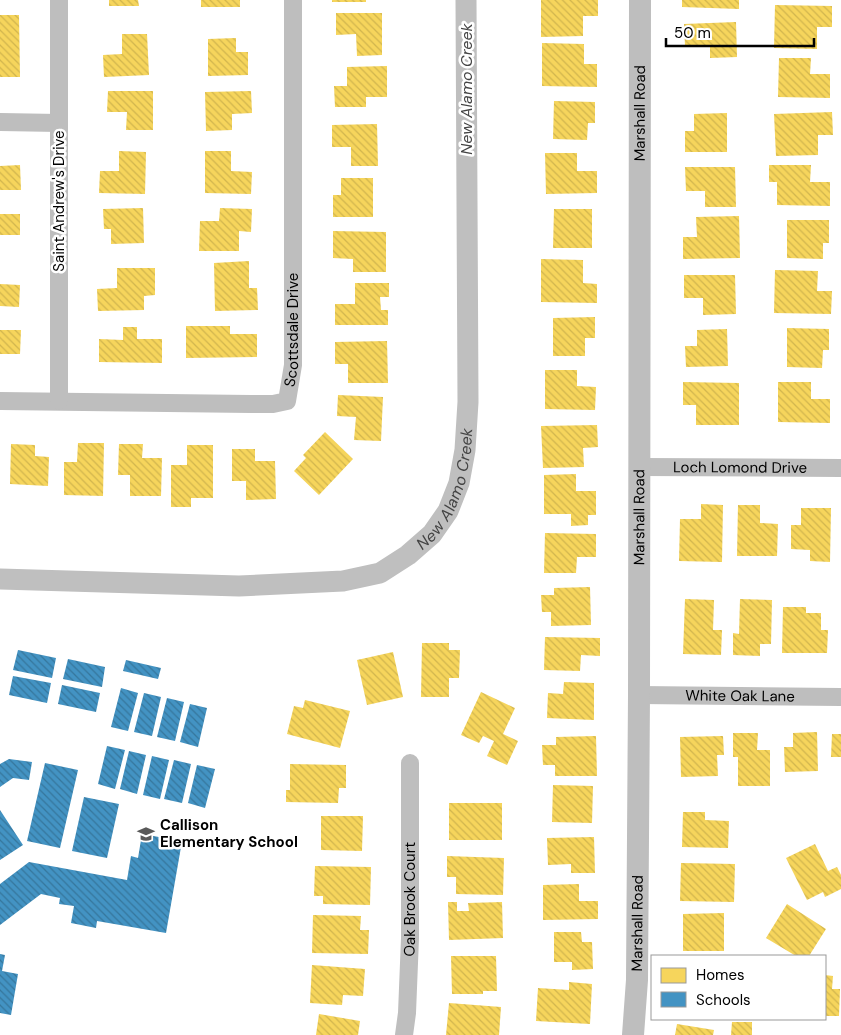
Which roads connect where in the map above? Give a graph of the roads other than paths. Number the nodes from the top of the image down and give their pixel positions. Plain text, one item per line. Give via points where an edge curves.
1 (59, 0) edge
2 (293, 0) edge
3 (640, 0) edge
4 (0, 122) edge
5 (59, 122) junction
6 (0, 401) edge
7 (59, 401) junction
8 (640, 467) junction
9 (841, 468) edge
10 (639, 695) junction
11 (841, 697) edge
12 (410, 763) dead end
13 (404, 1035) edge
14 (633, 1035) edge

1 - 5 street, Saint Andrew's Drive
2 - 7 street, Scottsdale Drive via 293,365 288,401 273,404
3 - 8 street, Marshall Road
4 - 5 street
5 - 7 street, Saint Andrew's Drive
6 - 7 street, Scottsdale Drive
8 - 9 street, Loch Lomond Drive
8 - 10 street, Marshall Road
10 - 11 street, White Oak Lane
10 - 14 street, Marshall Road via 637,980
12 - 13 street, Oak Brook Court via 410,938

